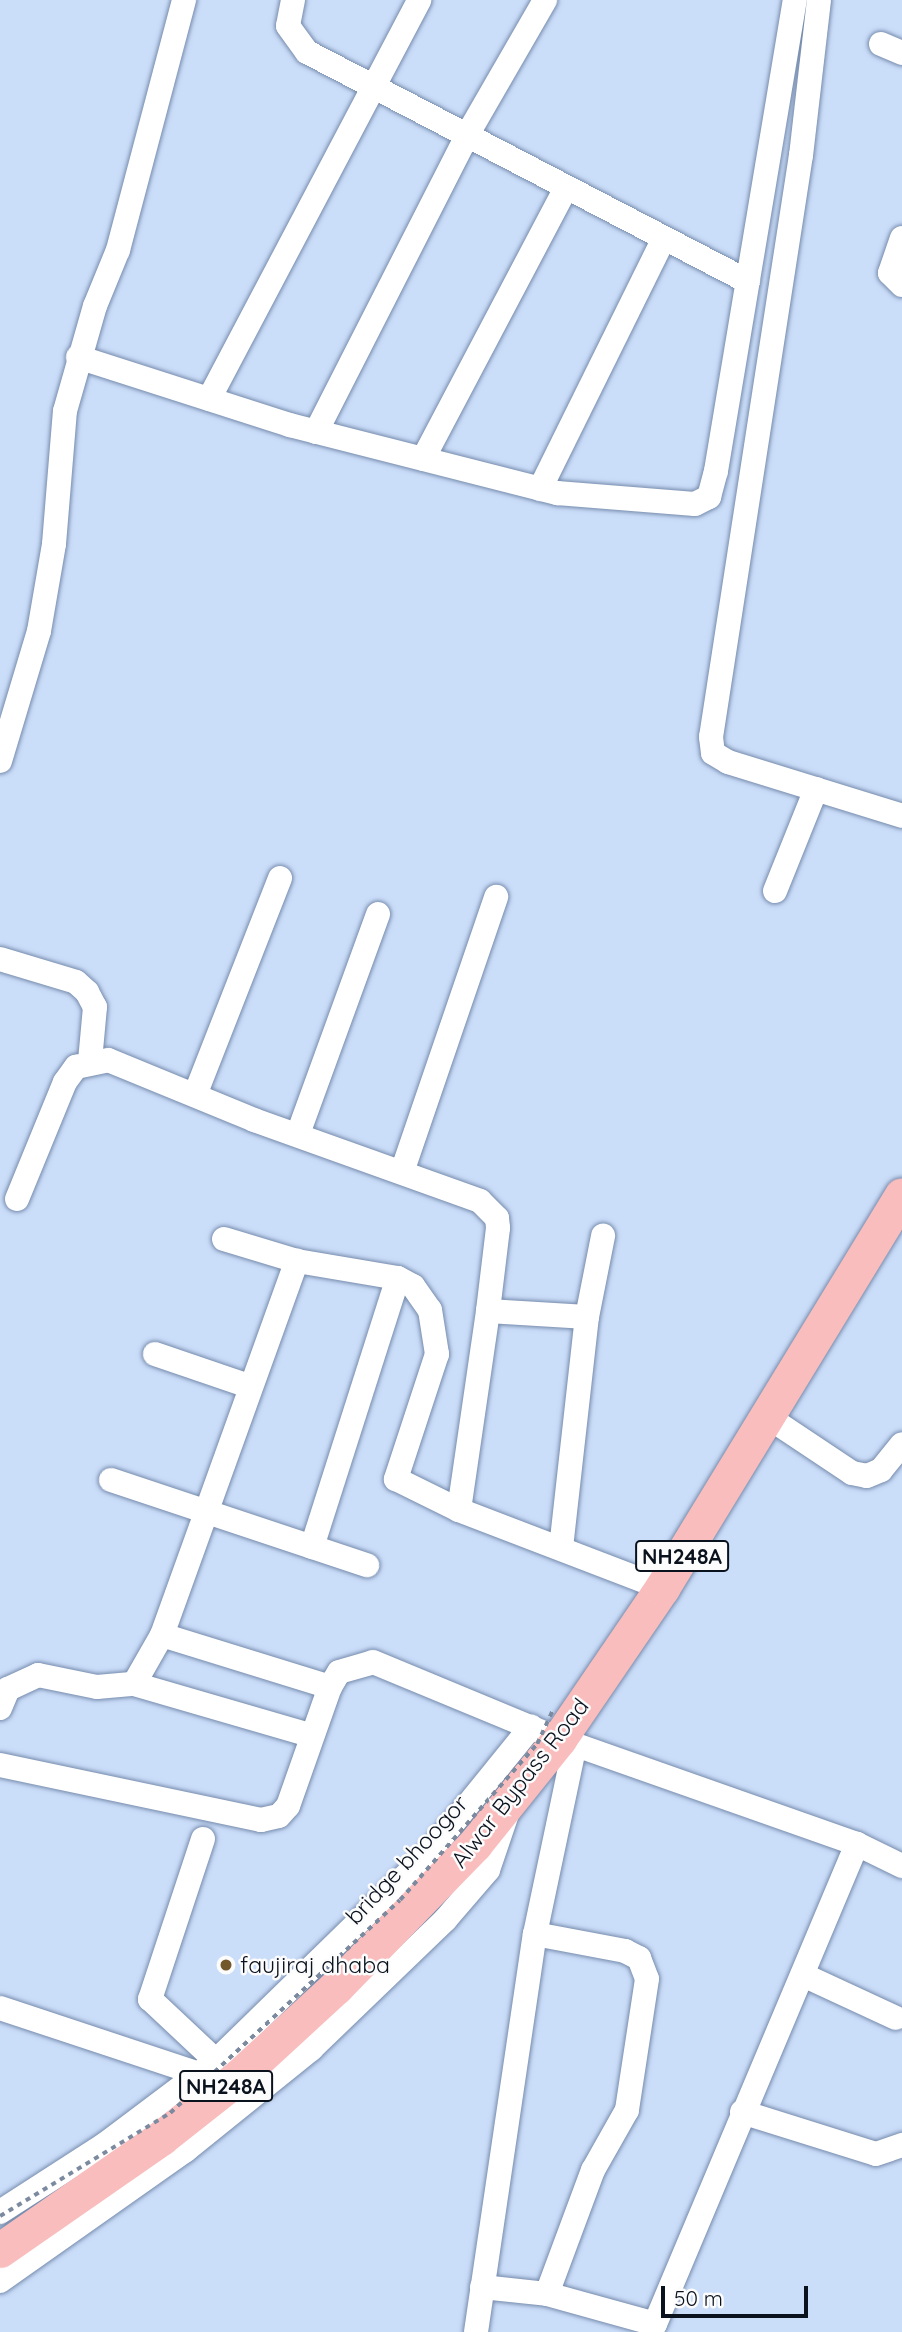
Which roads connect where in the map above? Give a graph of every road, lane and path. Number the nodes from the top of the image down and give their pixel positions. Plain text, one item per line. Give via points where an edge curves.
1 (184, 0) edge
2 (293, 0) edge
3 (419, 0) edge
4 (545, 0) edge
5 (795, 0) edge
6 (819, 0) edge
7 (370, 86) junction
8 (466, 137) junction
9 (565, 190) junction
10 (902, 238) edge
11 (663, 240) junction
12 (747, 282) junction
13 (902, 285) edge
14 (78, 357) junction
15 (209, 399) junction
16 (316, 432) junction
17 (423, 459) junction
18 (540, 488) junction
19 (0, 761) edge
20 (816, 789) junction
21 (902, 816) edge
22 (280, 878) dead end
23 (775, 891) dead end
24 (496, 897) dead end
25 (378, 914) dead end
26 (0, 959) edge
27 (90, 1061) junction
28 (195, 1095) junction
29 (298, 1134) junction
30 (402, 1172) junction
31 (902, 1195) edge
32 (18, 1199) dead end
33 (603, 1236) dead end
34 (224, 1239) dead end
35 (297, 1261) junction
36 (398, 1278) junction
37 (488, 1311) junction
38 (587, 1317) junction
39 (155, 1354) dead end
40 (249, 1386) junction
41 (768, 1417) junction
42 (902, 1444) edge
43 (111, 1480) dead end
44 (459, 1510) junction
45 (209, 1513) junction
46 (312, 1547) junction
47 (561, 1548) junction
48 (367, 1565) dead end
49 (662, 1588) junction
50 (162, 1635) junction
51 (134, 1684) junction
52 (330, 1686) junction
53 (0, 1708) edge
54 (555, 1730) junction
55 (309, 1735) junction
56 (0, 1765) edge
57 (514, 1796) junction
58 (203, 1839) dead end
59 (857, 1844) junction
60 (902, 1866) edge
61 (535, 1934) junction
62 (803, 1975) junction
63 (0, 2008) edge
64 (896, 2018) dead end
65 (208, 2068) junction
66 (742, 2112) junction
67 (902, 2145) edge
68 (0, 2214) edge
69 (0, 2250) edge
70 (0, 2281) edge
71 (482, 2287) junction
72 (547, 2294) junction
73 (476, 2332) edge

1 - 14 street via 118,250
2 - 7 street via 288,26 293,38
3 - 7 street
4 - 8 street
5 - 12 street
6 - 20 street via 801,155 711,737 713,753 728,762
7 - 8 street
7 - 15 street
8 - 9 street
8 - 16 street
9 - 11 street
9 - 17 street
10 - 13 street via 890,273
11 - 12 street
11 - 18 street
12 - 18 street via 709,497 695,504 668,505
14 - 15 street
14 - 19 street via 61,438 54,544 39,631
15 - 16 street
16 - 17 street
17 - 18 street
20 - 21 street
20 - 23 street
22 - 28 street
24 - 30 street
25 - 29 street
26 - 27 street via 76,982 87,992 94,1007
27 - 28 street via 108,1060
27 - 32 street via 76,1067 65,1083
28 - 29 street
29 - 30 street
30 - 37 street via 480,1201 497,1218
31 - 41 highway, Alwar Bypass Road / NH248A
33 - 38 street
34 - 35 street
35 - 36 street
35 - 40 street
36 - 44 street via 424,1297 437,1354 396,1479
36 - 46 street
37 - 38 street
37 - 44 street
38 - 47 street
39 - 40 street
40 - 45 street
41 - 42 street via 852,1473 867,1476 881,1470
41 - 49 highway, Alwar Bypass Road / NH248A
43 - 45 street
44 - 47 street
45 - 46 street
45 - 50 street
46 - 48 street
47 - 49 street
49 - 54 highway, Alwar Bypass Road / NH248A
50 - 51 street
50 - 52 street
51 - 53 street via 97,1687 37,1675 8,1689
51 - 55 street
52 - 54 street via 339,1672 373,1662
52 - 55 street
54 - 57 highway, Alwar Bypass Road / NH248A
54 - 59 street
54 - 61 street
54 - 65 street
54 - 68 path, bridge bhoogor, bridge via 537,1744 400,1900 170,2113
55 - 56 street via 288,1806 279,1816 261,1820
57 - 69 highway, Alwar Bypass Road / NH248A via 430,1895 237,2078 150,2146
57 - 70 street via 488,1870 445,1920 312,2049 186,2150
58 - 65 street via 150,1999
59 - 60 street
59 - 62 street
61 - 71 street
61 - 72 street via 625,1951 639,1958 647,1979 627,2110 593,2170
62 - 64 street
62 - 66 street
63 - 65 street
65 - 68 street
66 - 67 street via 876,2154
66 - 72 street via 655,2324
71 - 72 street
71 - 73 street

